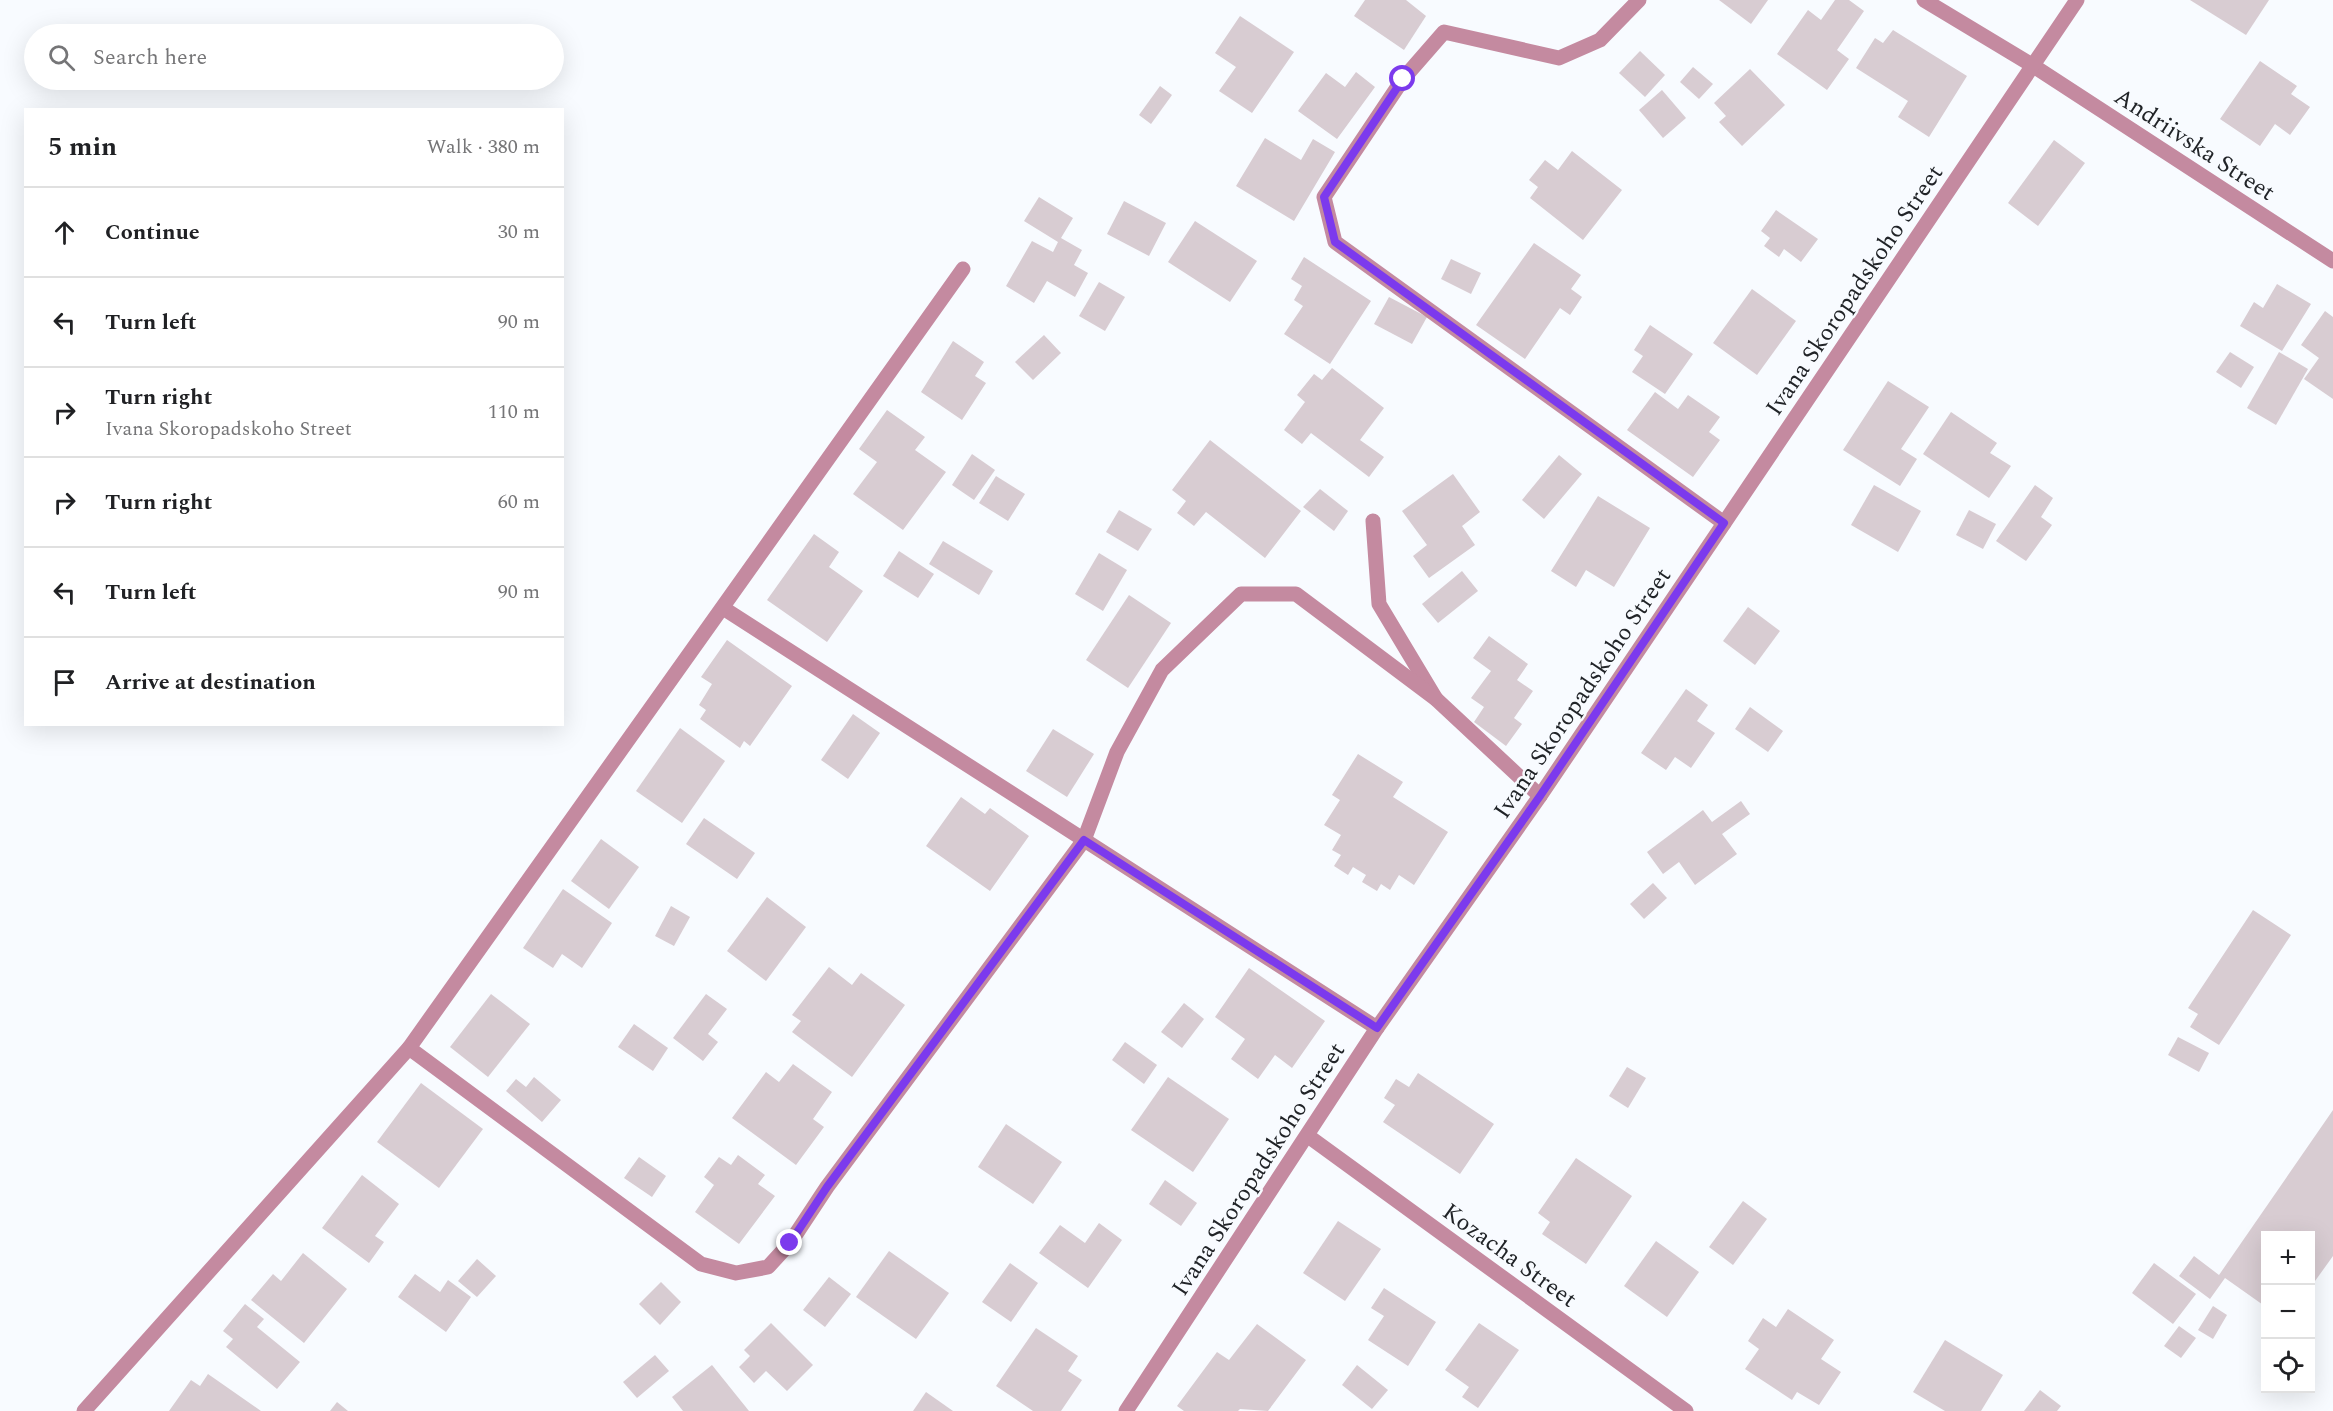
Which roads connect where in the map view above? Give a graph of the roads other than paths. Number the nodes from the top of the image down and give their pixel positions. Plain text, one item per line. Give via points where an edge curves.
1 (1639, 0) edge
2 (1924, 0) edge
3 (2077, 0) edge
4 (2032, 65) junction
5 (2333, 261) edge
6 (963, 269) dead end
7 (1373, 521) dead end
8 (1724, 523) junction
9 (723, 608) junction
10 (1436, 699) junction
11 (1540, 796) junction
12 (1084, 840) junction
13 (1377, 1028) junction
14 (409, 1048) junction
15 (1308, 1136) junction
16 (84, 1411) edge
17 (1126, 1411) edge
18 (1686, 1411) edge

1 - 8 street via 1600,40 1559,58 1444,32 1403,79 1324,197 1335,242
2 - 4 street, Andriivska Street
3 - 4 street, Ivana Skoropadskoho Street
4 - 5 street, Andriivska Street
4 - 8 street, Ivana Skoropadskoho Street
6 - 9 street
7 - 10 street via 1379,604
8 - 11 street, Ivana Skoropadskoho Street
9 - 12 street
9 - 14 street
10 - 11 street
10 - 12 street via 1296,594 1241,594 1162,670 1117,752
11 - 13 street, Ivana Skoropadskoho Street
12 - 13 street
12 - 14 street via 827,1187 790,1243 768,1267 736,1273 701,1264
13 - 15 street, Ivana Skoropadskoho Street
14 - 16 street
15 - 17 street, Ivana Skoropadskoho Street
15 - 18 street, Kozacha Street

